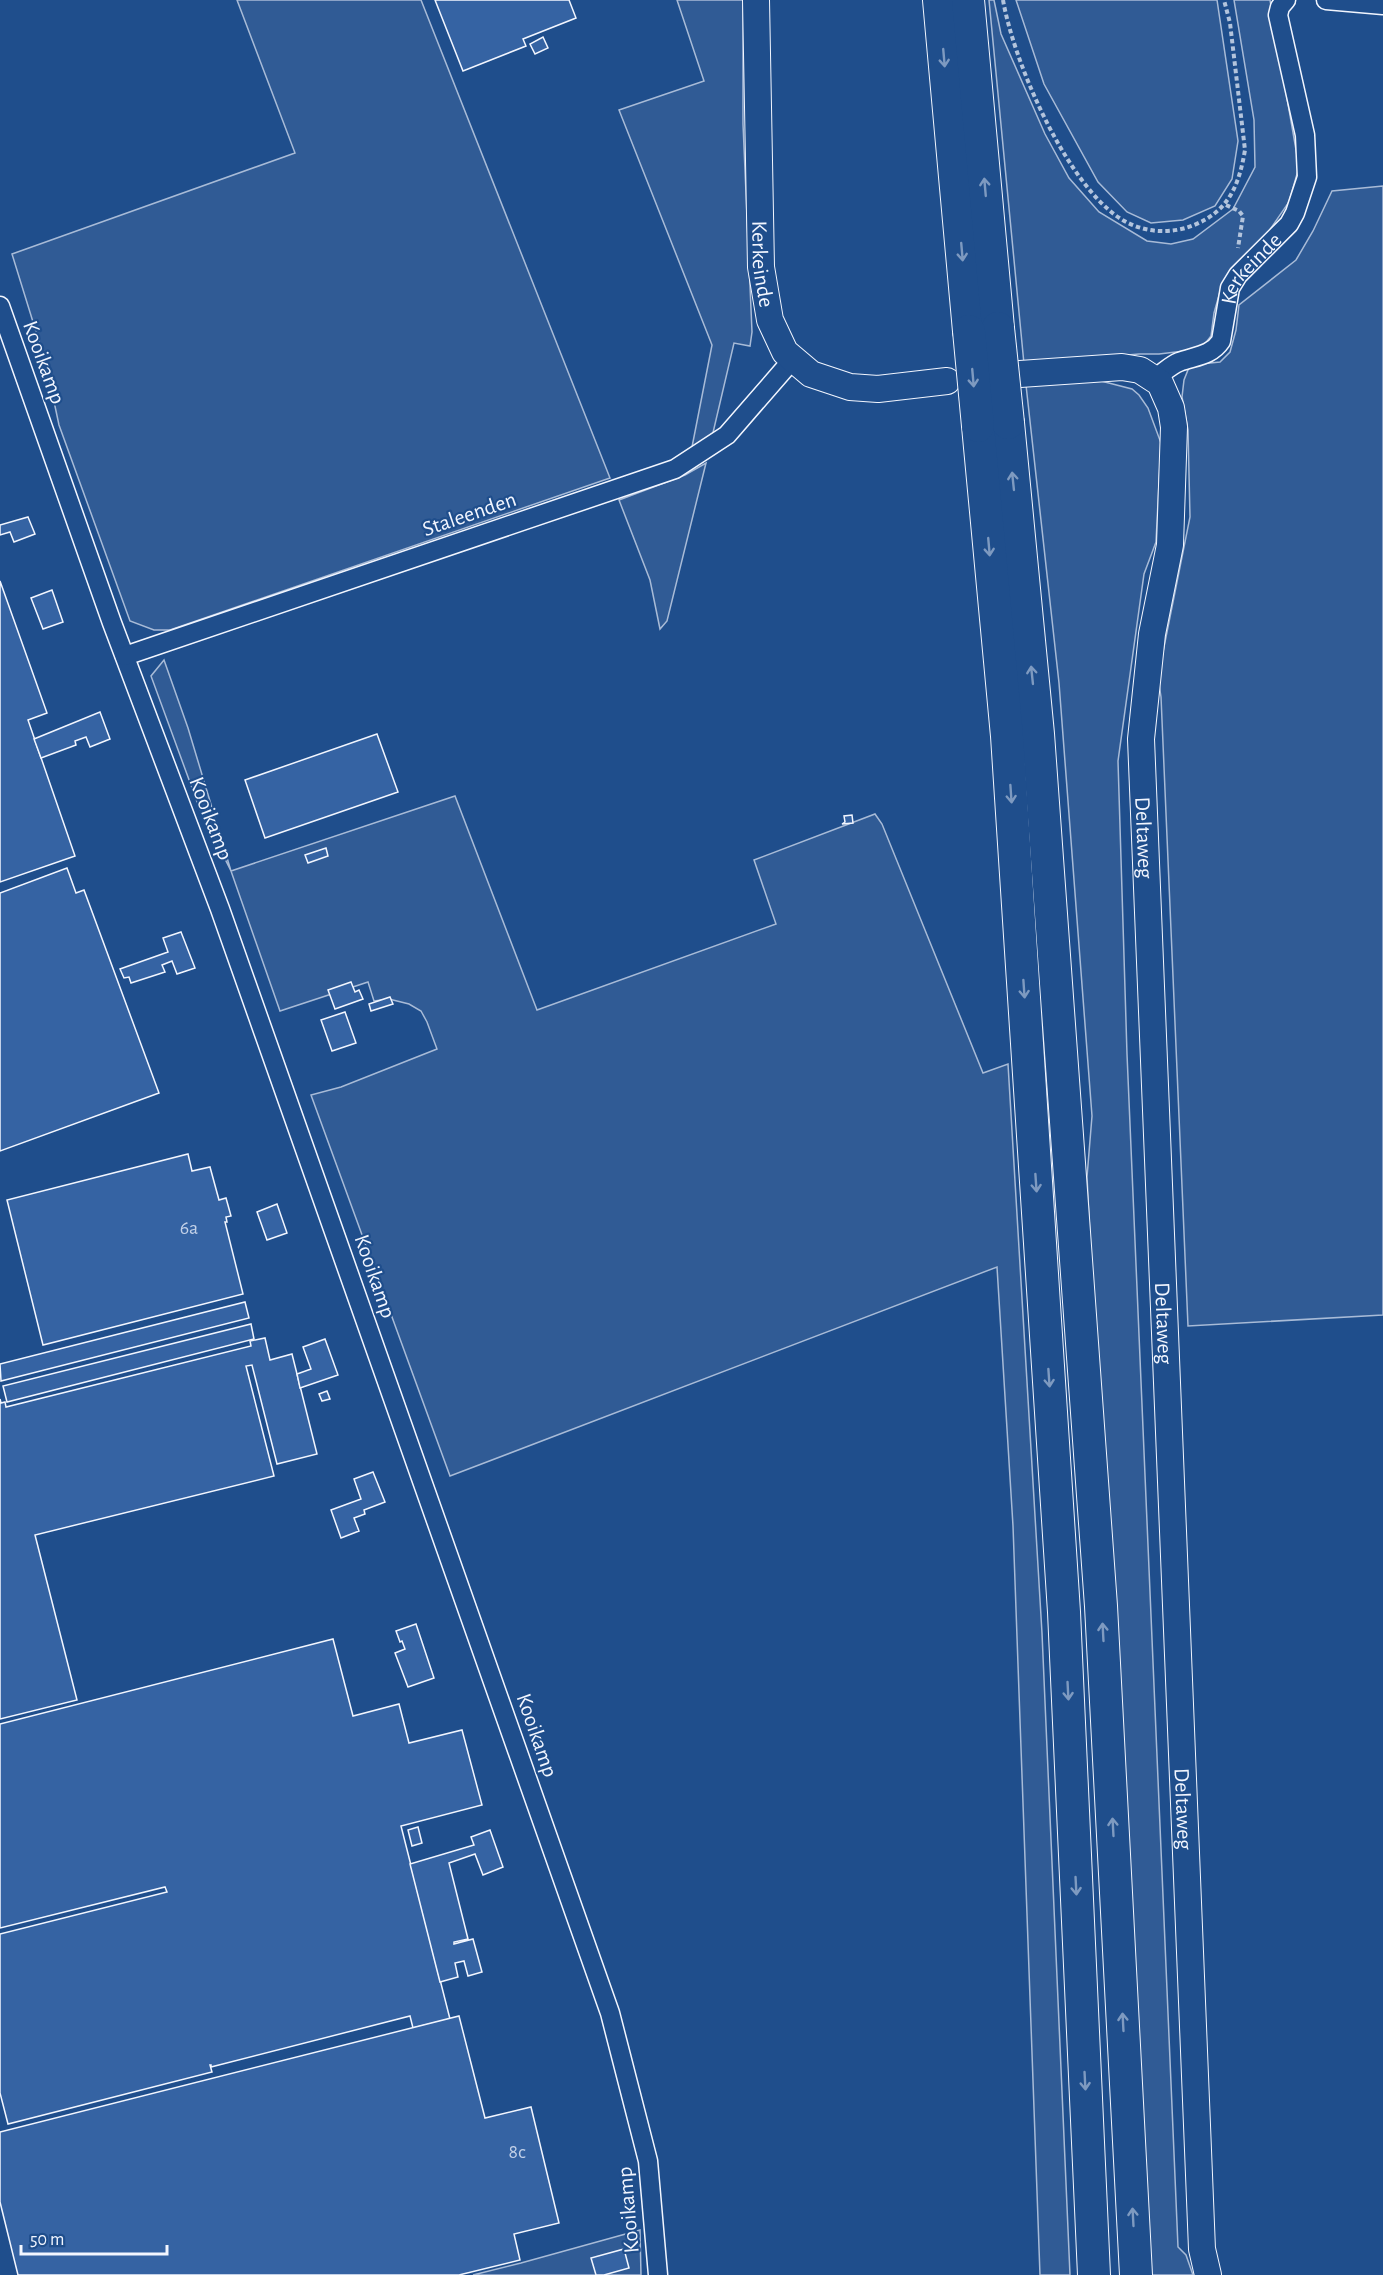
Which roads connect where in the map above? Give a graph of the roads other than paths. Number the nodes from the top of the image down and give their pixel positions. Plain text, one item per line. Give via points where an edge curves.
1 (756, 0) edge
2 (939, 0) edge
3 (968, 0) edge
4 (1286, 0) edge
5 (1326, 0) edge
6 (1383, 5) edge
7 (0, 306) edge
8 (983, 330) junction
9 (793, 359) junction
10 (1020, 374) dead end
11 (1155, 378) junction
12 (947, 381) dead end
13 (993, 424) junction
14 (125, 656) junction
15 (658, 2275) edge
16 (1094, 2275) edge
17 (1136, 2275) edge
18 (1208, 2275) edge

1 - 9 street, Kerkeinde via 761,267 770,320 785,352
2 -> 8 highway
8 -> 3 highway
4 - 11 street, Kerkeinde via 1278,15 1305,135 1307,177 1295,213 1230,288 1217,347 1178,362
5 - 6 street
7 - 14 street, Kooikamp
8 - 13 highway, bridge
9 - 12 street, Kerkeinde via 811,374 850,387 878,389
9 - 14 street, Staleenden via 727,435 675,469
10 - 11 street via 1122,367
11 - 18 street, Deltaweg via 1171,408 1173,476 1170,544 1152,634 1141,739 1202,2249
13 -> 16 highway via 1007,736 1064,1612
17 -> 13 highway via 1101,1594 1038,734
14 - 15 street, Kooikamp via 224,920 610,2013 648,2161

